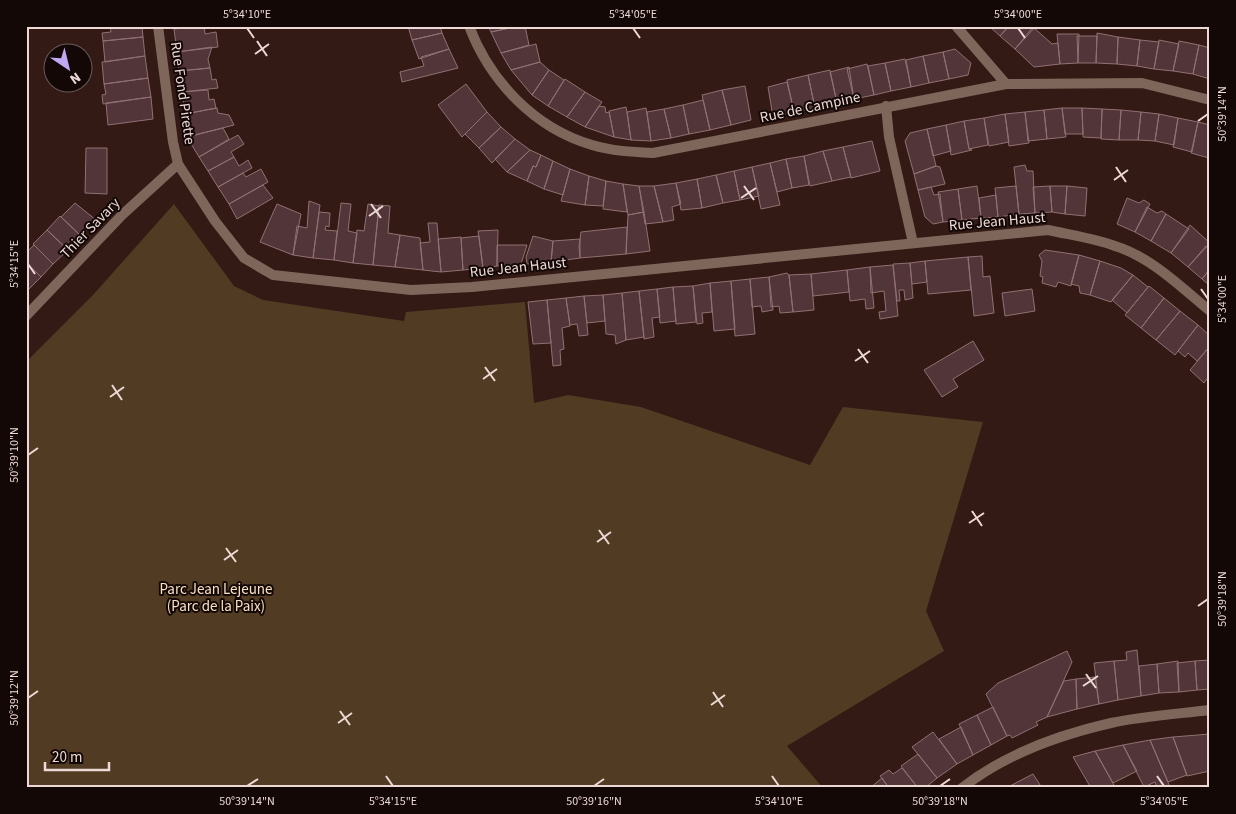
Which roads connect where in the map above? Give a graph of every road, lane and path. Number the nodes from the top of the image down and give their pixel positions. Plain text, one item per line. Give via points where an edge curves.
1 (158, 26) edge
2 (469, 26) edge
3 (956, 26) edge
4 (1006, 84) junction
5 (1210, 100) edge
6 (886, 106) junction
7 (178, 164) junction
8 (913, 243) junction
9 (1210, 311) edge
10 (26, 316) edge
11 (1210, 710) edge
12 (962, 788) edge

1 - 7 street, Rue Fond Pirette
2 - 6 street, Rue de Campine via 478,50 491,70 507,91 532,114 571,137 617,150 653,154
3 - 4 street
4 - 5 street, Rue de Campine via 1142,83
4 - 6 street, Rue de Campine via 897,107
6 - 8 street
7 - 8 street, Rue Jean Haust via 233,246 261,269 273,275 401,289 472,287
7 - 10 street, Thier Savary via 122,215
8 - 9 street, Rue Jean Haust via 1048,230 1116,246 1142,258
11 - 12 street via 1112,723 1027,748

